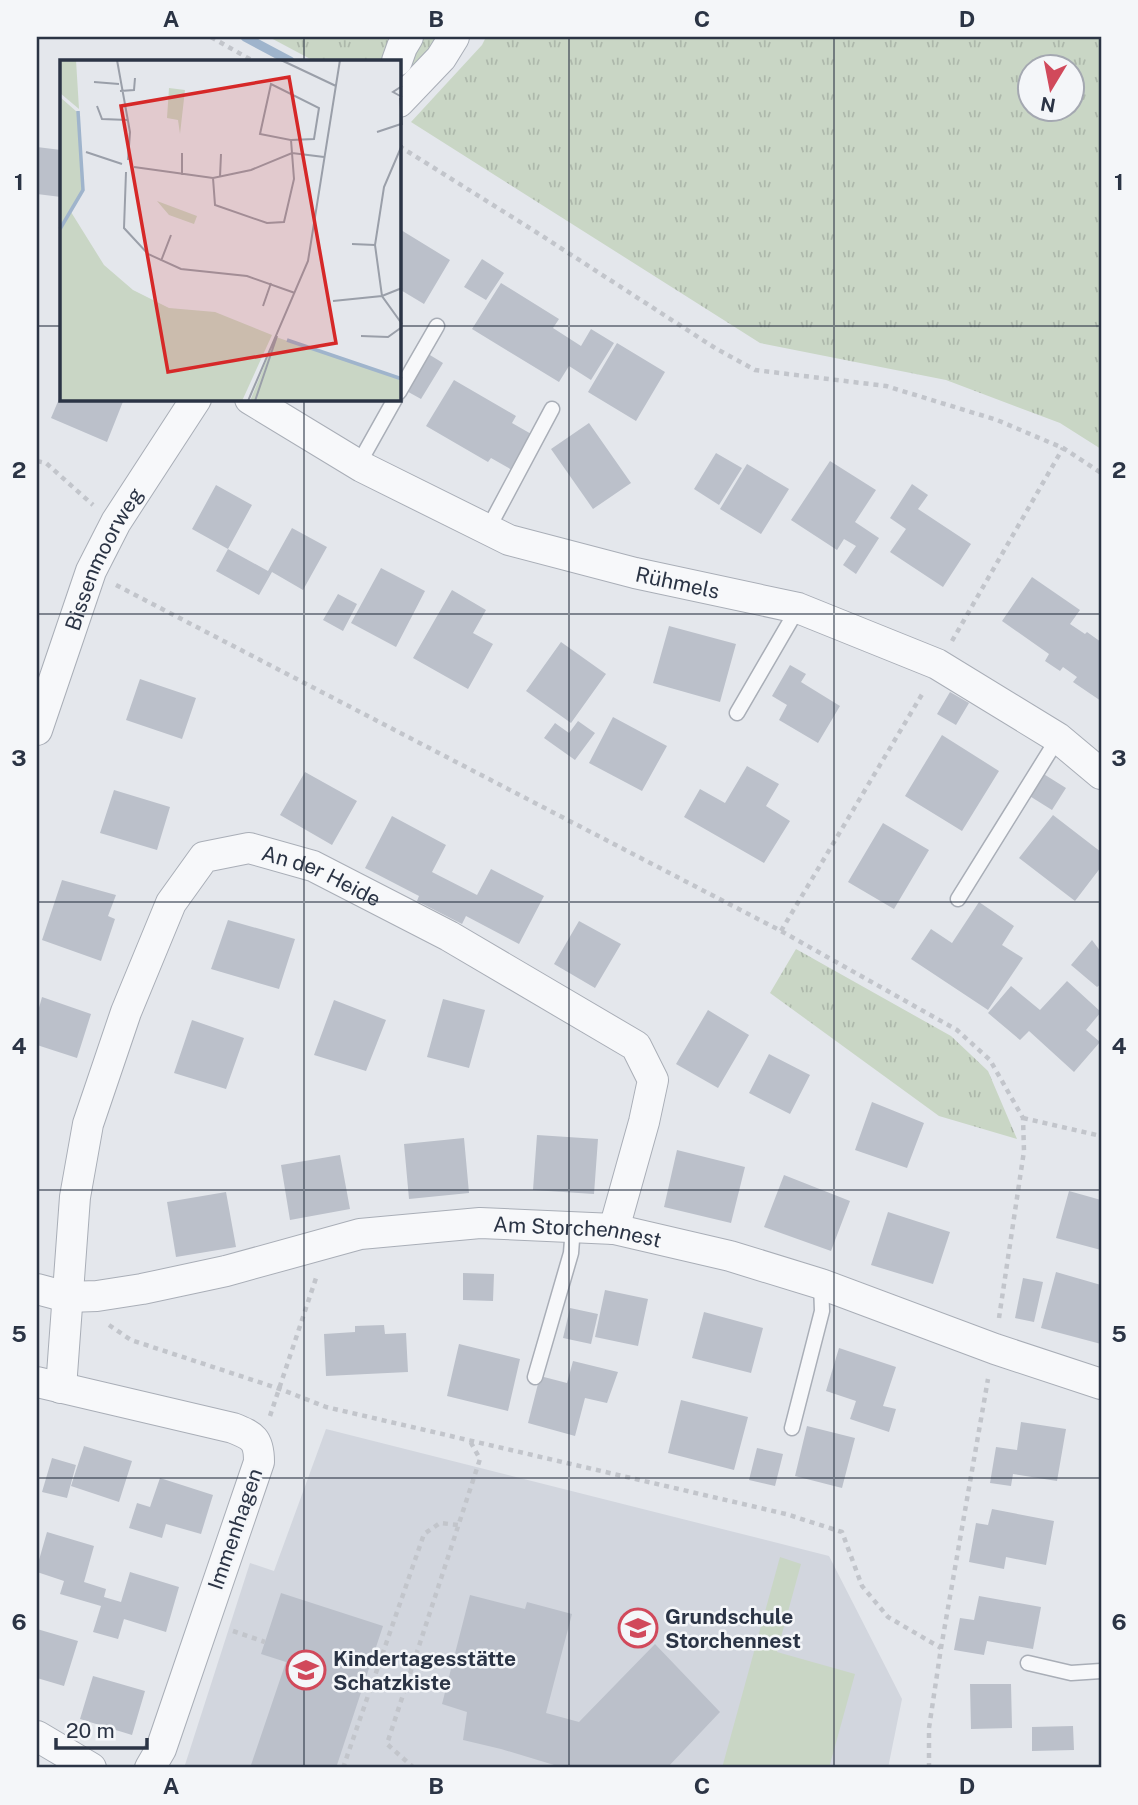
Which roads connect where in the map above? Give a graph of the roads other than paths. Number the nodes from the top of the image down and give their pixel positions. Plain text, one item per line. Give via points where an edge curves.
1 (408, 37) edge
2 (454, 37) edge
3 (397, 60) edge
4 (401, 100) edge
5 (437, 326) dead end
6 (401, 389) edge
7 (195, 401) edge
8 (253, 401) edge
9 (394, 401) edge
10 (552, 409) dead end
11 (358, 465) junction
12 (488, 529) junction
13 (798, 608) junction
14 (737, 713) dead end
15 (37, 730) edge
16 (1058, 738) junction
17 (1101, 774) edge
18 (958, 899) dead end
19 (573, 1227) junction
20 (614, 1229) junction
21 (821, 1284) junction
22 (37, 1289) edge
23 (67, 1297) junction
24 (535, 1377) dead end
25 (1101, 1384) edge
26 (49, 1385) edge
27 (792, 1428) dead end
28 (1028, 1663) dead end
29 (1101, 1671) edge
30 (37, 1736) edge
31 (91, 1768) edge
32 (150, 1768) edge

1 - 3 street
2 - 4 street via 441,58
5 - 6 lane
7 - 15 street, Bissenmoorweg via 91,571
8 - 11 street, Rühmels
9 - 11 lane
10 - 12 lane
11 - 12 street, Rühmels
12 - 13 street, Rühmels via 509,540 635,573
13 - 14 lane
13 - 16 street, Rühmels via 937,664
16 - 17 street, Rühmels
16 - 18 lane
19 - 20 street, Am Storchennest
19 - 23 street, Am Storchennest via 480,1223 360,1234 226,1271 142,1289
19 - 24 lane via 571,1254
20 - 21 street, Am Storchennest via 730,1256
20 - 23 street, An der Heide via 653,1080 636,1046 449,936 325,872 249,848 204,857 170,903 88,1124 75,1196
21 - 25 street, Am Storchennest
21 - 27 lane via 822,1311
22 - 23 street, Am Storchennest
23 - 26 street, Immenhagen
26 - 32 street, Immenhagen via 233,1428 251,1436 259,1447 259,1462 161,1749
28 - 29 lane via 1071,1673
30 - 31 street

